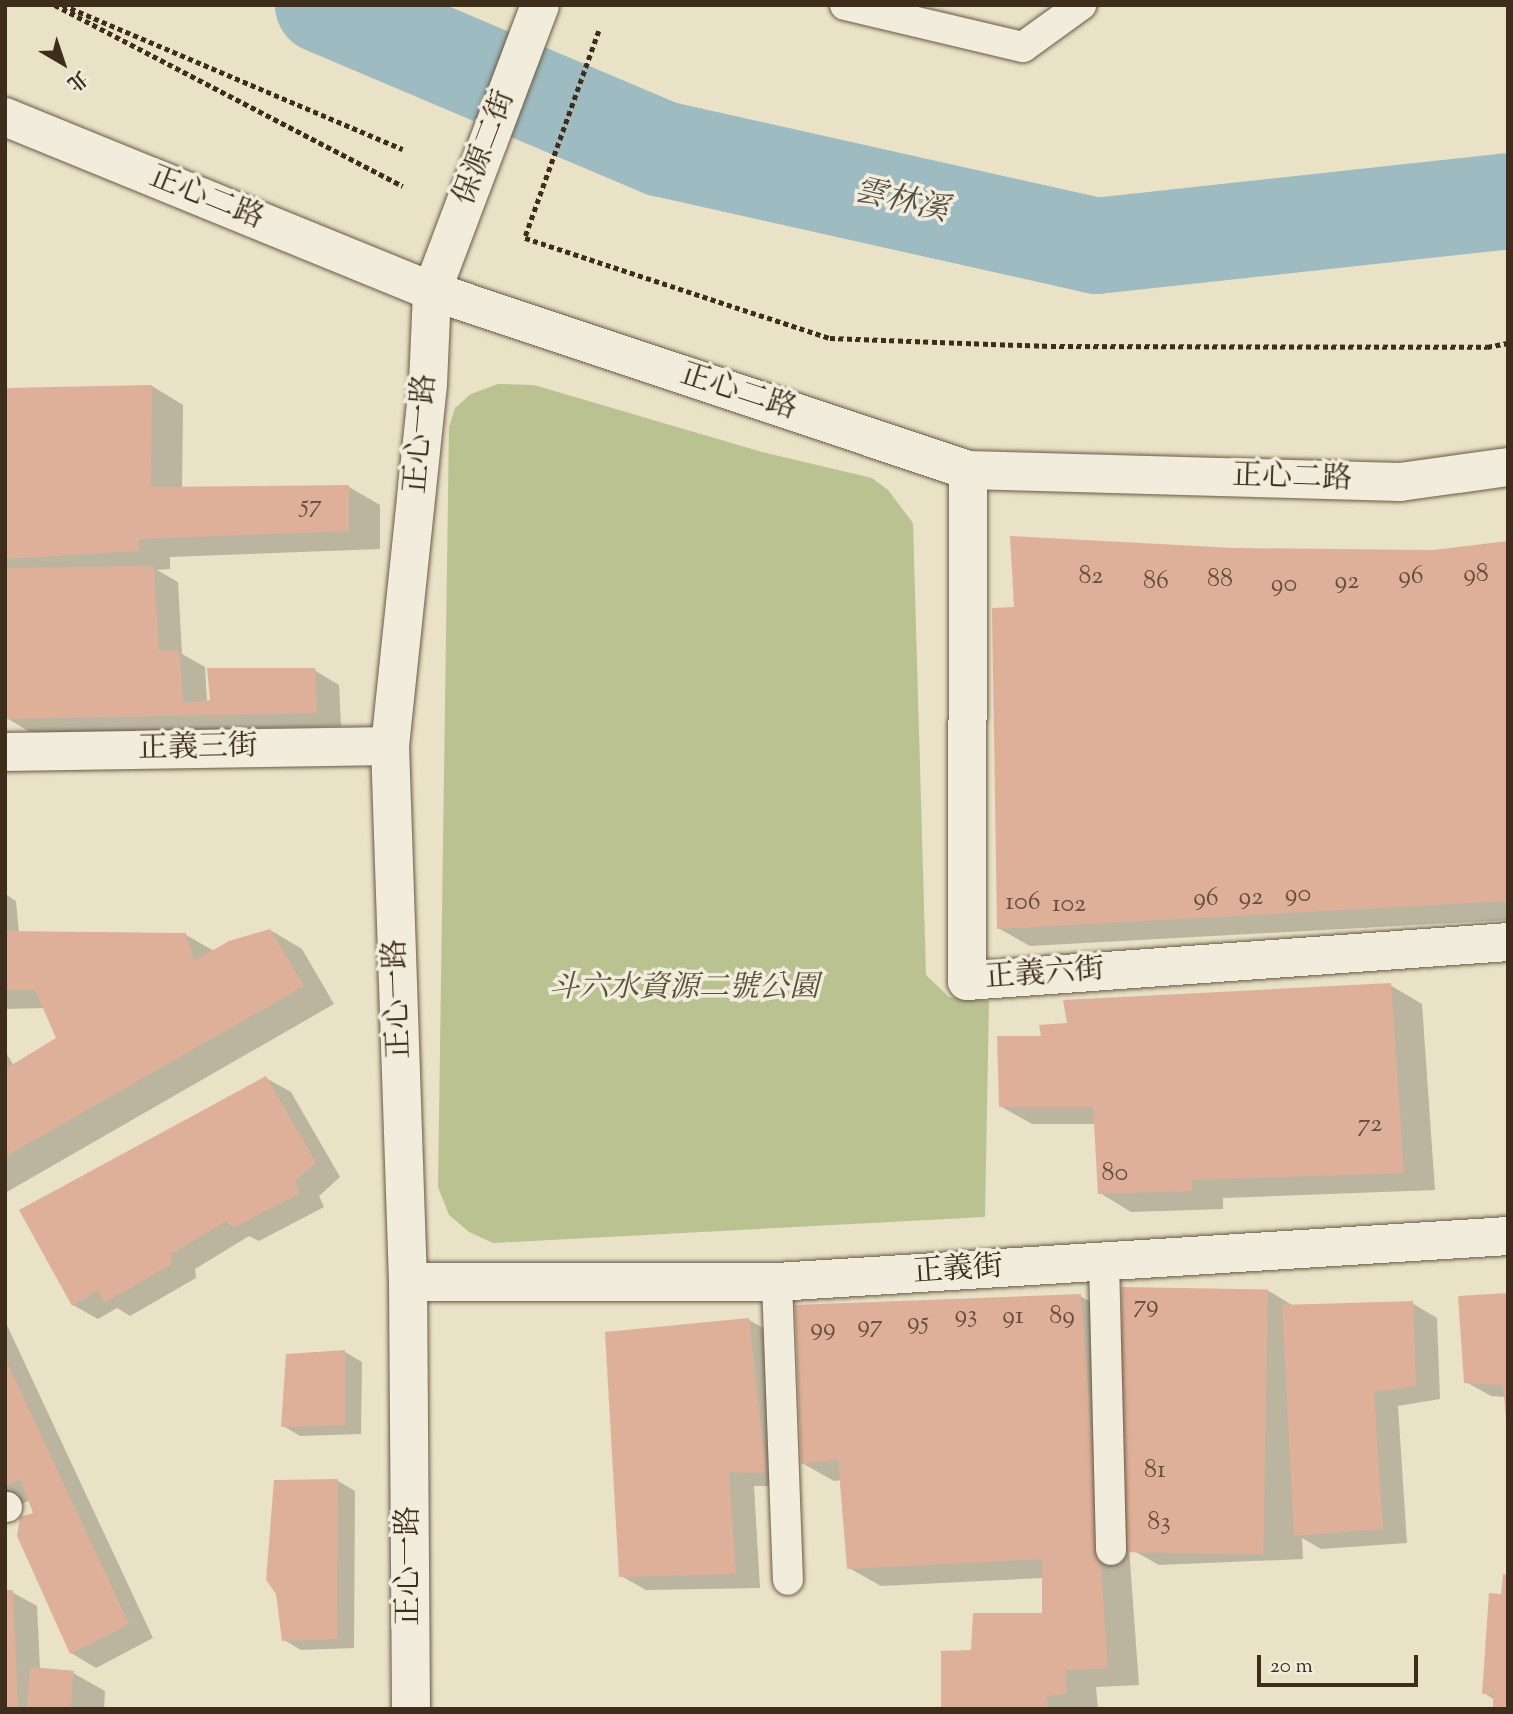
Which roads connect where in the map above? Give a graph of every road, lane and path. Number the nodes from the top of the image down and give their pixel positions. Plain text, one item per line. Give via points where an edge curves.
1 (55, 5) edge
2 (63, 5) edge
3 (845, 5) edge
4 (1081, 5) edge
5 (539, 9) edge
6 (598, 31) dead end
7 (5, 117) edge
8 (403, 149) dead end
9 (402, 186) dead end
10 (436, 282) junction
11 (1508, 343) edge
12 (1508, 467) edge
13 (968, 470) junction
14 (390, 746) junction
15 (5, 752) edge
16 (1508, 942) edge
17 (1508, 1237) edge
18 (1104, 1261) junction
19 (777, 1282) junction
20 (408, 1283) junction
21 (1111, 1550) dead end
22 (788, 1580) dead end
23 (411, 1709) edge

1 - 9 path
2 - 8 path
3 - 4 lane via 1023,47
5 - 10 street, 保源二街
6 - 11 path via 525,238 830,338 1051,346 1487,347
7 - 10 street, 正心二路
10 - 13 street, 正心二路
10 - 14 street, 正心一路
12 - 13 street, 正心二路 via 1400,482
13 - 16 street, 正義六街 via 967,981
14 - 15 street, 正義三街
14 - 20 street, 正心一路
17 - 18 street, 正義街
18 - 19 street, 正義街
18 - 21 lane
19 - 20 street, 正義街
19 - 22 lane
20 - 23 street, 正心一路

